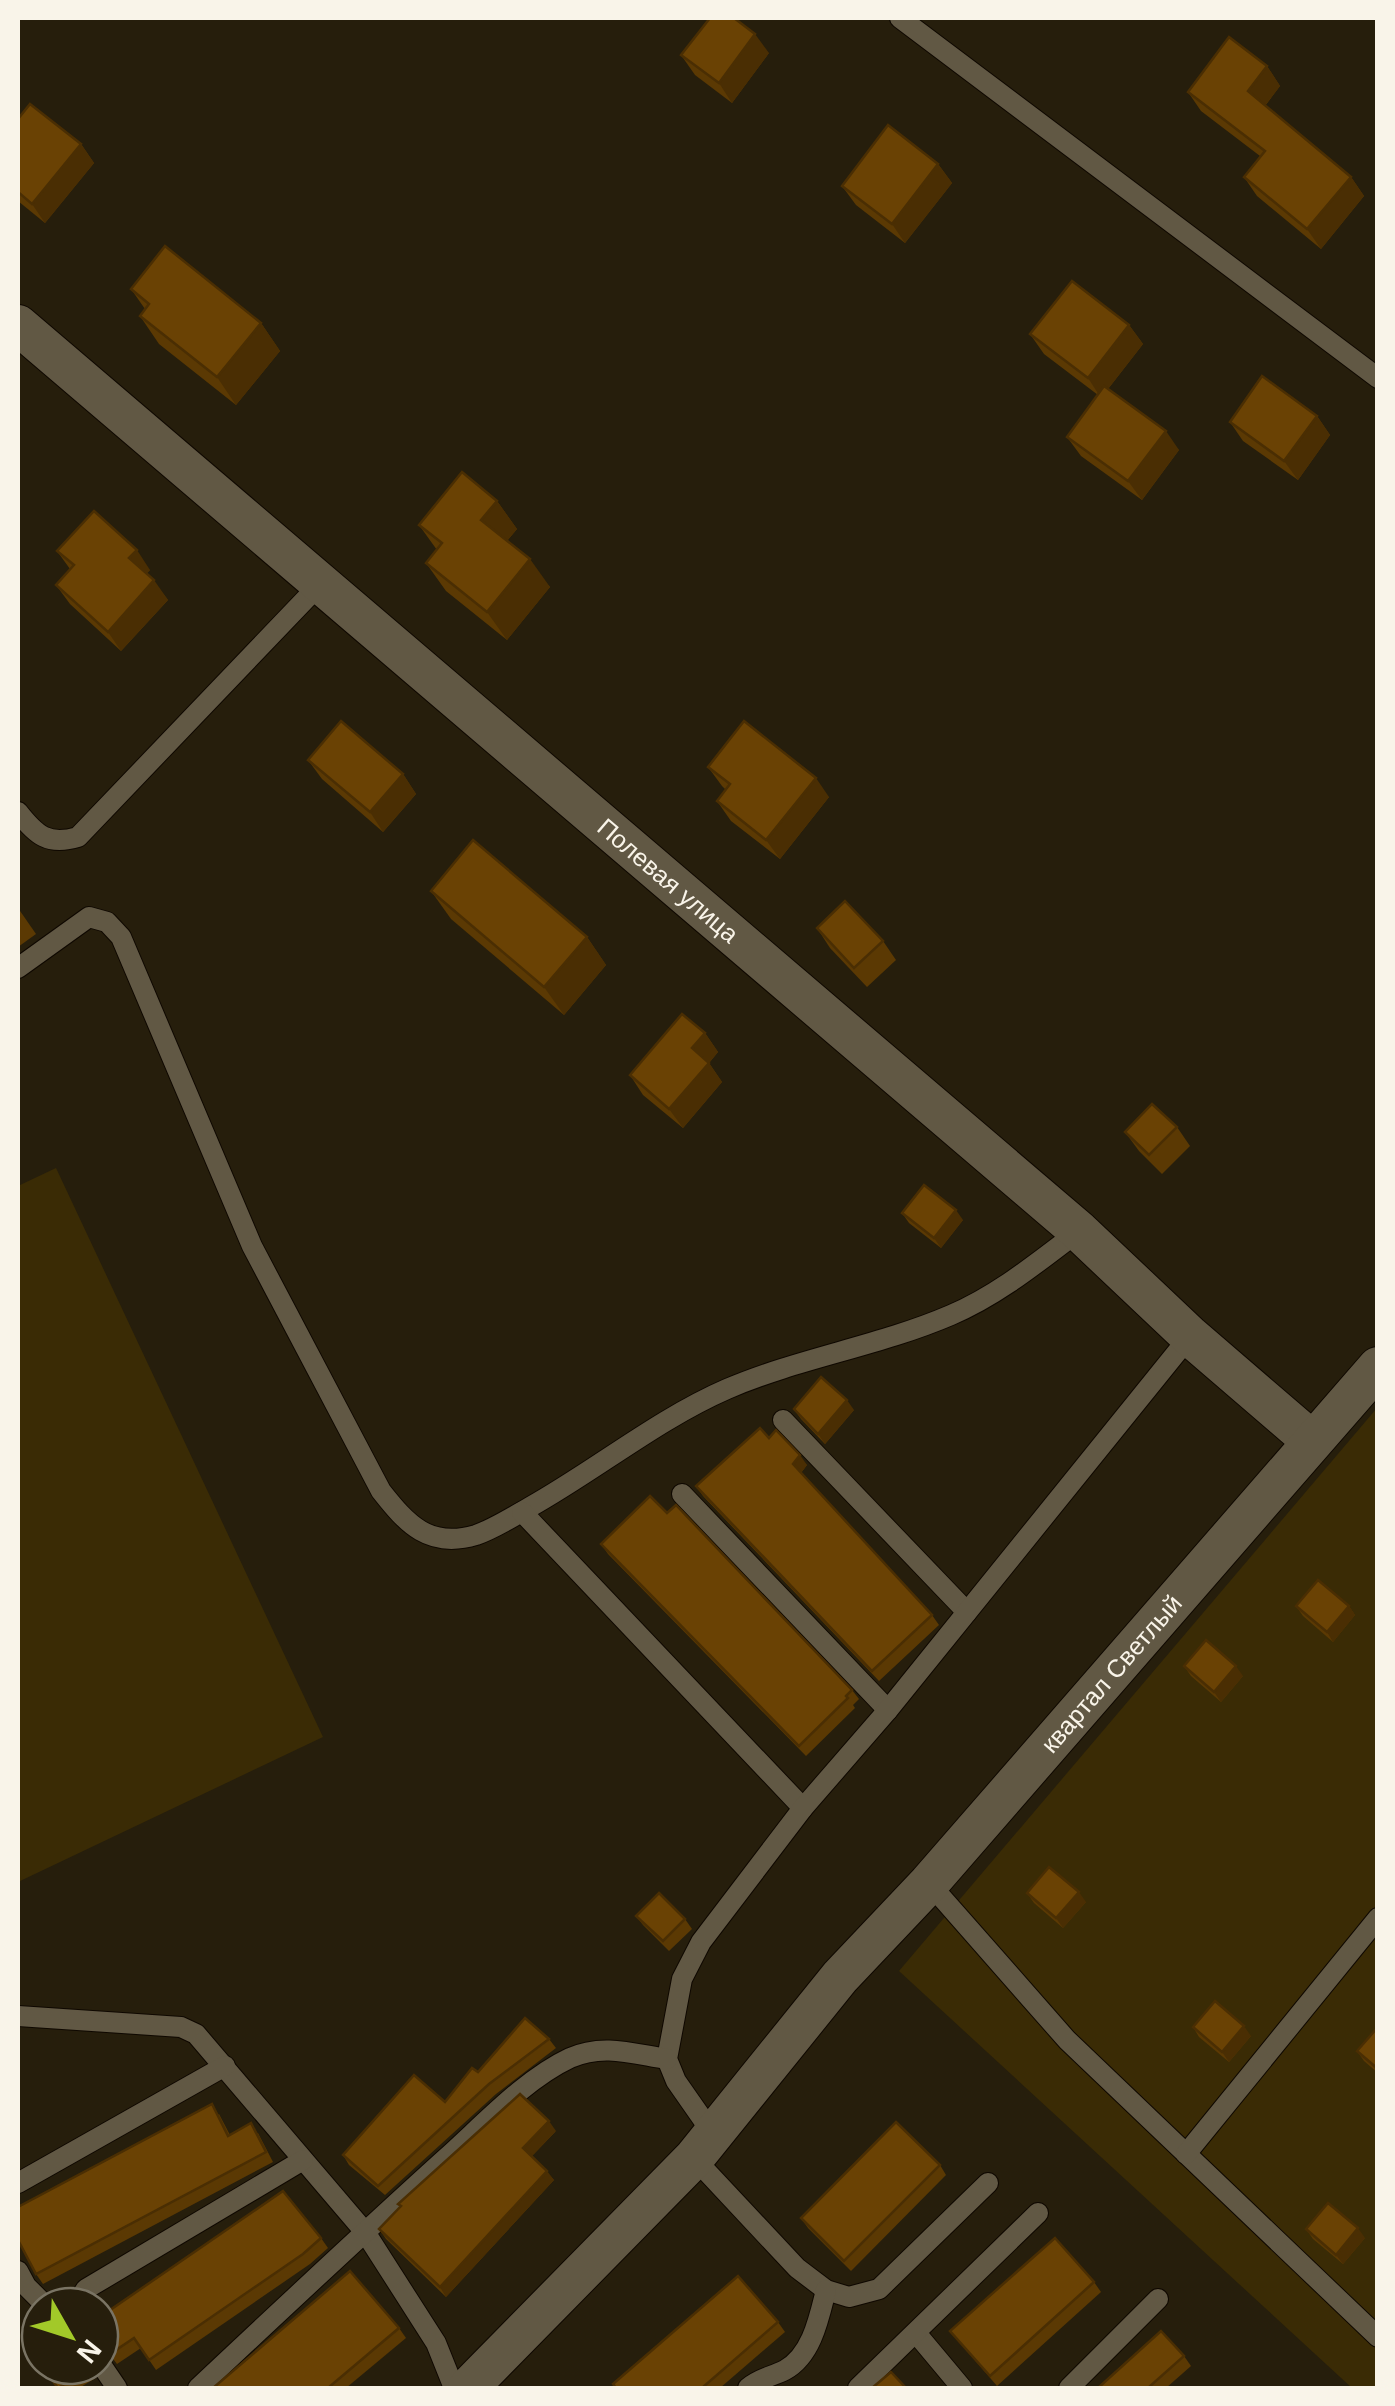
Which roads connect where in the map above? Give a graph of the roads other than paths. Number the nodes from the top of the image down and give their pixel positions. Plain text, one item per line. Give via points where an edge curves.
1 (900, 18) edge
2 (18, 324) edge
3 (1378, 378) edge
4 (322, 582) junction
5 (18, 812) edge
6 (18, 968) edge
7 (1079, 1232) junction
8 (1190, 1336) junction
9 (1378, 1367) edge
10 (784, 1420) dead end
11 (1312, 1441) junction
12 (682, 1494) dead end
13 (522, 1512) junction
14 (967, 1612) junction
15 (888, 1710) junction
16 (803, 1808) junction
17 (929, 1882) junction
18 (1378, 1918) edge
19 (18, 2016) edge
20 (667, 2060) junction
21 (225, 2066) junction
22 (704, 2146) junction
23 (1186, 2154) junction
24 (302, 2160) junction
25 (988, 2182) dead end
26 (18, 2183) edge
27 (1038, 2213) dead end
28 (365, 2232) junction
29 (91, 2286) edge
30 (826, 2290) junction
31 (1158, 2300) dead end
32 (916, 2333) junction
33 (1377, 2336) edge
34 (198, 2388) edge
35 (454, 2388) edge
36 (468, 2388) edge
37 (748, 2388) edge
38 (858, 2388) edge
39 (962, 2388) edge
40 (1069, 2388) edge

1 - 3 lane
2 - 4 street, Полевая улица
4 - 5 lane via 78,837 49,840
4 - 7 street, Полевая улица
6 - 13 lane via 89,917 107,922 121,938 252,1246 381,1491 407,1525 437,1538 474,1535
7 - 8 street, Полевая улица
7 - 13 lane via 952,1314 726,1389
8 - 11 street, Полевая улица
8 - 14 lane
9 - 11 street, квартал Светлый
10 - 14 lane
11 - 17 street, квартал Светлый
12 - 15 lane
13 - 16 lane
14 - 15 lane
15 - 16 lane
16 - 20 lane via 700,1942 682,1979
17 - 22 street, квартал Светлый via 840,1977
17 - 23 lane via 1067,2040
18 - 23 lane
19 - 21 lane via 181,2027
20 - 22 lane
20 - 28 lane via 610,2048 569,2058 522,2090
21 - 24 lane
21 - 26 lane
22 - 30 lane via 797,2268
22 - 36 street, квартал Светлый
23 - 33 lane
24 - 28 lane
24 - 29 lane
25 - 30 lane via 879,2289 849,2297
27 - 32 lane
28 - 34 lane
28 - 35 lane via 429,2330
30 - 37 lane via 802,2353
31 - 40 lane
32 - 38 lane
32 - 39 lane

